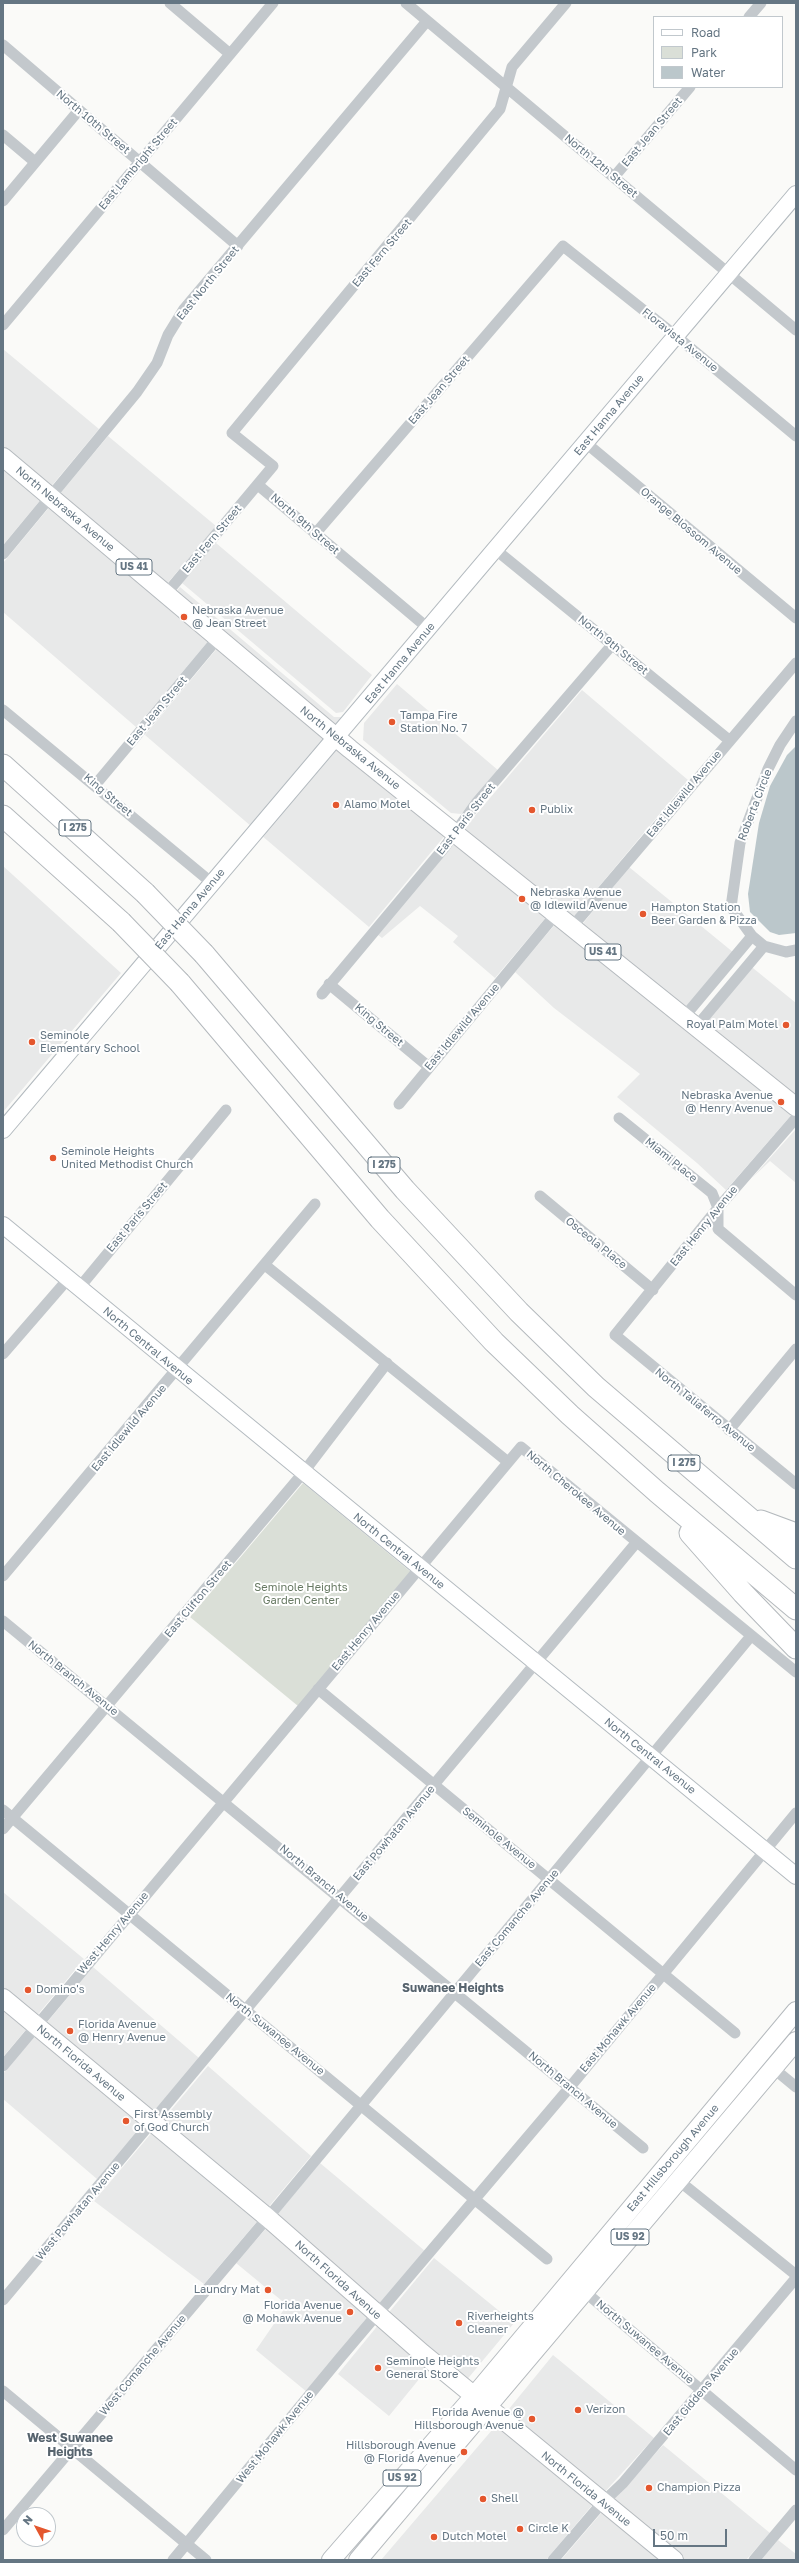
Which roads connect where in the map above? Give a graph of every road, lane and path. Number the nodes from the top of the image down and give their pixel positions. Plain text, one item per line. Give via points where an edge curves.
1 (170, 3) edge
2 (273, 3) edge
3 (406, 3) edge
4 (566, 3) edge
5 (761, 3) edge
6 (750, 16) edge
7 (427, 21) junction
8 (3, 45) edge
9 (230, 54) junction
10 (689, 88) edge
11 (508, 89) junction
12 (79, 110) junction
13 (3, 135) edge
14 (35, 162) junction
15 (140, 162) junction
16 (614, 178) junction
17 (796, 194) edge
18 (3, 200) edge
19 (238, 246) junction
20 (563, 246) joint
21 (728, 274) junction
22 (3, 325) edge
23 (796, 330) edge
24 (676, 336) junction
25 (796, 436) edge
26 (586, 443) junction
27 (3, 457) edge
28 (258, 485) junction
29 (50, 496) junction
30 (315, 534) junction
31 (496, 550) junction
32 (3, 554) edge
33 (166, 594) junction
34 (796, 618) edge
35 (429, 629) junction
36 (218, 638) junction
37 (612, 645) junction
38 (795, 665) edge
39 (3, 710) edge
40 (796, 722) edge
41 (337, 738) junction
42 (730, 740) junction
43 (3, 765) edge
44 (96, 784) junction
45 (3, 816) edge
46 (454, 832) junction
47 (212, 883) junction
48 (556, 914) junction
49 (572, 927) junction
50 (752, 936) junction
51 (764, 946) junction
52 (796, 950) edge
53 (330, 984) junction
54 (322, 994) dead end
55 (690, 1022) junction
56 (429, 1066) junction
57 (399, 1104) dead end
58 (796, 1107) edge
59 (226, 1110) dead end
60 (619, 1118) dead end
61 (796, 1118) edge
62 (3, 1130) edge
63 (540, 1196) dead end
64 (315, 1204) dead end
65 (718, 1208) junction
66 (3, 1225) edge
67 (265, 1266) junction
68 (73, 1283) junction
69 (653, 1290) junction
70 (796, 1295) edge
71 (615, 1335) joint
72 (796, 1349) edge
73 (3, 1354) edge
74 (387, 1363) junction
75 (178, 1370) junction
76 (730, 1430) junction
77 (508, 1462) junction
78 (303, 1473) junction
79 (796, 1484) edge
80 (657, 1492) junction
81 (741, 1512) junction
82 (796, 1534) edge
83 (636, 1543) junction
84 (796, 1558) edge
85 (419, 1568) junction
86 (3, 1576) edge
87 (796, 1609) edge
88 (3, 1621) edge
89 (751, 1636) junction
90 (796, 1648) edge
91 (536, 1663) junction
92 (796, 1672) edge
93 (318, 1689) junction
94 (108, 1706) junction
95 (651, 1757) junction
96 (434, 1785) junction
97 (224, 1801) junction
98 (3, 1810) edge
99 (796, 1813) edge
100 (12, 1818) junction
101 (3, 1829) edge
102 (766, 1851) junction
103 (796, 1876) edge
104 (549, 1879) junction
105 (341, 1897) junction
106 (130, 1914) junction
107 (664, 1974) junction
108 (455, 1992) junction
109 (3, 1998) edge
110 (247, 2011) junction
111 (796, 2011) edge
112 (36, 2026) junction
113 (735, 2033) dead end
114 (796, 2041) edge
115 (3, 2066) edge
116 (773, 2068) junction
117 (570, 2087) junction
118 (796, 2087) edge
119 (361, 2104) junction
120 (153, 2122) junction
121 (643, 2148) dead end
122 (678, 2180) junction
123 (476, 2199) junction
124 (268, 2218) junction
125 (547, 2259) dead end
126 (796, 2277) edge
127 (585, 2292) junction
128 (3, 2300) edge
129 (377, 2315) junction
130 (703, 2390) junction
131 (3, 2391) edge
132 (474, 2396) junction
133 (488, 2408) junction
134 (72, 2449) junction
135 (796, 2470) edge
136 (602, 2503) junction
137 (796, 2510) edge
138 (3, 2530) edge
139 (186, 2544) junction
140 (173, 2560) edge
141 (206, 2560) edge
142 (331, 2560) edge
143 (358, 2560) edge
144 (553, 2560) edge
145 (674, 2560) edge
146 (754, 2560) edge

1 - 9 street
2 - 9 street, East Lambright Street
3 - 7 street, North 12th Street
4 - 11 street via 512,67
5 - 6 street
7 - 11 street, North 12th Street
7 - 19 street, East North Street
8 - 12 street, North 10th Street
9 - 15 street, East Lambright Street
10 - 16 street, East Jean Street
11 - 16 street, North 12th Street
11 - 28 street, East Fern Street via 500,109 232,433 273,466
12 - 14 street
12 - 15 street, North 10th Street
13 - 14 street
14 - 18 street
15 - 19 street, North 10th Street
15 - 22 street, East Lambright Street
16 - 21 street, North 12th Street
17 - 21 street, East Hanna Avenue
19 - 29 street, East North Street via 184,309 168,334 157,363 137,392
20 - 24 street, Floravista Avenue
20 - 30 street, East Jean Street
21 - 23 street, North 12th Street
21 - 24 street, East Hanna Avenue
24 - 25 street, Floravista Avenue
24 - 26 street, East Hanna Avenue
26 - 31 street, East Hanna Avenue
26 - 34 street, Orange Blossom Avenue
27 - 29 main road, North Nebraska Avenue / US 41
28 - 30 street, North 9th Street
28 - 33 street, East Fern Street
29 - 32 street, East North Street
29 - 33 main road, North Nebraska Avenue / US 41
30 - 35 street, North 9th Street
31 - 35 street, East Hanna Avenue
31 - 37 street, North 9th Street
33 - 36 main road, North Nebraska Avenue / US 41
35 - 41 street, East Hanna Avenue
36 - 41 main road, North Nebraska Avenue / US 41
36 - 44 street, East Jean Street
37 - 42 street, North 9th Street
37 - 46 street, East Paris Street
38 - 42 street, East Idlewild Avenue
39 - 44 street, King Street
40 - 50 street, Roberta Circle via 768,769 740,843 731,907
41 - 46 main road, North Nebraska Avenue / US 41
41 - 47 street, East Hanna Avenue
42 - 49 street, East Idlewild Avenue
43 - 81 highway, I 275, bridge via 145,893 204,954 405,1190 481,1274 596,1387
44 - 47 street, King Street
45 - 80 highway, bridge via 121,922 180,983 380,1219 457,1304 531,1378
46 - 48 main road, North Nebraska Avenue / US 41
46 - 53 street, East Paris Street via 444,848
47 - 62 street, East Hanna Avenue
48 - 49 main road, North Nebraska Avenue / US 41
48 - 56 street, East Idlewild Avenue
49 - 55 main road, North Nebraska Avenue / US 41
50 - 51 street, Roberta Circle
50 - 55 street
51 - 52 street, Roberta Circle via 786,952
51 - 55 street
53 - 54 street, East Paris Street
53 - 56 street, King Street
55 - 58 main road, North Nebraska Avenue / US 41
56 - 57 street, East Idlewild Avenue
59 - 68 street, East Paris Street
60 - 65 street, Miami Place via 712,1193
61 - 65 street, East Henry Avenue
63 - 69 street, Osceola Place
64 - 67 street, East Idlewild Avenue
65 - 69 street, East Henry Avenue
65 - 70 street via 718,1230
66 - 68 street, North Central Avenue
67 - 74 street, North Cherokee Avenue
67 - 75 street, East Idlewild Avenue
68 - 73 street, East Paris Street
68 - 75 street, North Central Avenue
69 - 71 street, East Henry Avenue
71 - 76 street, North Taliaferro Avenue
72 - 76 street
74 - 77 street, North Cherokee Avenue
74 - 78 street, East Clifton Street
75 - 78 street, North Central Avenue
75 - 86 street, East Idlewild Avenue
76 - 79 street, North Taliaferro Avenue
77 - 83 street, North Cherokee Avenue via 521,1447
77 - 85 street, East Henry Avenue
78 - 85 street, North Central Avenue
78 - 94 street, East Clifton Street
80 - 87 highway
80 - 90 highway via 743,1593
81 - 82 highway
81 - 84 highway, I 275
83 - 89 street, North Cherokee Avenue
83 - 91 street, East Powhatan Avenue
85 - 91 street, North Central Avenue
85 - 93 street, East Henry Avenue
88 - 94 street, North Branch Avenue
89 - 92 street, North Cherokee Avenue
89 - 95 street, East Comanche Avenue
91 - 95 street, North Central Avenue
91 - 96 street, East Powhatan Avenue
93 - 96 street, Seminole Avenue
93 - 97 street, East Henry Avenue
94 - 97 street, North Branch Avenue
94 - 100 street, East Clifton Street
95 - 102 street, North Central Avenue
95 - 104 street, East Comanche Avenue
96 - 104 street, Seminole Avenue
96 - 105 street, East Powhatan Avenue
97 - 105 street, North Branch Avenue
97 - 106 street, West Henry Avenue
98 - 100 street, North Suwanee Avenue
99 - 102 street, East Mohawk Avenue
100 - 101 street, East Clifton Street
100 - 106 street, North Suwanee Avenue
102 - 103 street, North Central Avenue
102 - 107 street, East Mohawk Avenue
104 - 107 street, Seminole Avenue
104 - 108 street, East Comanche Avenue
105 - 108 street, North Branch Avenue
105 - 110 street, East Powhatan Avenue
106 - 110 street, North Suwanee Avenue
106 - 112 street, West Henry Avenue
107 - 113 street, Seminole Avenue
107 - 117 street, East Mohawk Avenue
108 - 117 street, North Branch Avenue
108 - 119 street, East Comanche Avenue
109 - 112 main road, North Florida Avenue
110 - 119 street, North Suwanee Avenue
110 - 120 street, East Powhatan Avenue
111 - 132 main road, East Hillsborough Avenue / US 92
112 - 115 street, West Henry Avenue
112 - 120 main road, North Florida Avenue
114 - 116 main road, East Hillsborough Avenue / US 92
116 - 118 street
116 - 122 main road, East Hillsborough Avenue / US 92
117 - 121 street, North Branch Avenue
117 - 123 street, East Mohawk Avenue
119 - 123 street, North Suwanee Avenue
119 - 124 street, East Comanche Avenue
120 - 124 main road, North Florida Avenue
120 - 128 street, West Powhatan Avenue
122 - 126 street
122 - 127 main road, East Hillsborough Avenue / US 92
123 - 125 street, North Suwanee Avenue
123 - 129 street, East Mohawk Avenue
124 - 129 main road, North Florida Avenue
124 - 134 street, West Comanche Avenue
126 - 130 street, East Giddens Avenue
127 - 130 street, North Suwanee Avenue
127 - 133 main road, East Hillsborough Avenue / US 92
129 - 132 main road, North Florida Avenue
129 - 139 street, West Mohawk Avenue
130 - 135 street, North Suwanee Avenue
130 - 136 street, East Giddens Avenue via 623,2483
131 - 134 street
132 - 133 main road, North Florida Avenue
132 - 142 main road, US 92
133 - 136 main road, North Florida Avenue
133 - 143 main road, US 92
134 - 138 street, West Comanche Avenue
134 - 139 street
136 - 144 street, East Giddens Avenue
136 - 145 main road, North Florida Avenue
137 - 146 street
139 - 140 street, West Mohawk Avenue
139 - 141 street

